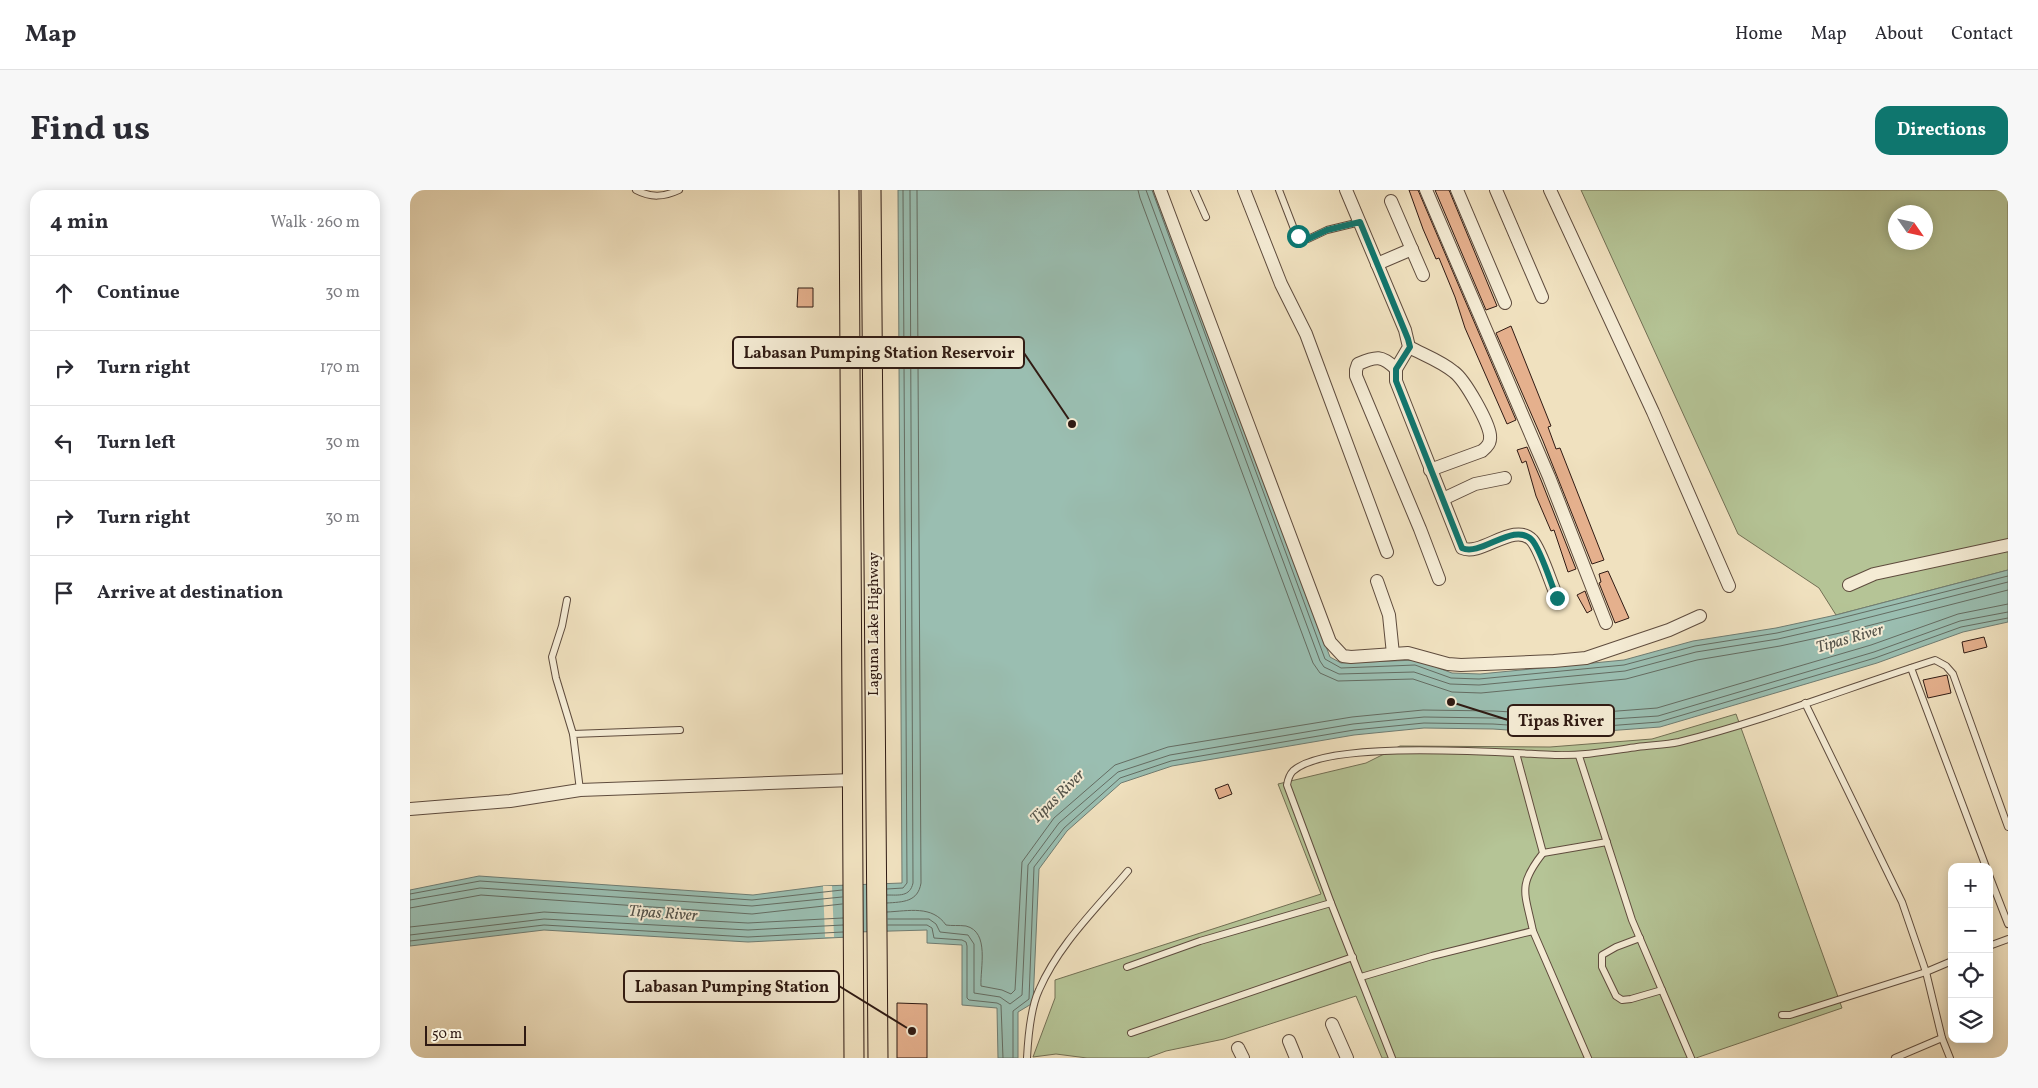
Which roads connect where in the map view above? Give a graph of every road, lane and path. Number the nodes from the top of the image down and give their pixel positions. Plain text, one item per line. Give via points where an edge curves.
1 (636, 190) edge
2 (679, 190) edge
3 (849, 190) edge
4 (871, 190) edge
5 (1160, 190) edge
6 (1194, 190) edge
7 (1244, 190) edge
8 (1279, 190) edge
9 (1346, 190) edge
10 (1426, 190) edge
11 (1457, 190) edge
12 (1496, 190) edge
13 (1550, 190) edge
14 (1391, 201) dead end
15 (1206, 216) dead end
16 (1360, 222) junction
17 (1412, 249) junction
18 (1377, 264) junction
19 (1423, 275) dead end
20 (1542, 297) dead end
21 (850, 301) junction
22 (872, 301) junction
23 (1505, 303) dead end
24 (1410, 347) junction
25 (1396, 369) junction
26 (1430, 470) junction
27 (1505, 478) dead end
28 (1443, 499) junction
29 (2008, 545) edge
30 (1386, 552) dead end
31 (1439, 579) dead end
32 (1377, 581) dead end
33 (1849, 585) dead end
34 (1729, 586) dead end
35 (1557, 598) dead end
36 (567, 600) dead end
37 (1700, 616) dead end
38 (1606, 623) dead end
39 (1394, 654) junction
40 (1910, 668) junction
41 (1805, 704) junction
42 (680, 730) dead end
43 (573, 734) junction
44 (1516, 753) junction
45 (1579, 756) junction
46 (852, 780) junction
47 (580, 790) junction
48 (410, 809) edge
49 (2008, 827) edge
50 (1607, 842) junction
51 (1543, 853) junction
52 (1984, 863) edge
53 (1128, 871) dead end
54 (1993, 885) edge
55 (1331, 903) junction
56 (2008, 924) edge
57 (1533, 931) junction
58 (1640, 938) junction
59 (2008, 939) edge
60 (1993, 945) edge
61 (1353, 957) junction
62 (1948, 963) edge
63 (1127, 966) dead end
64 (1926, 972) junction
65 (1361, 978) junction
66 (1662, 990) junction
67 (1782, 1015) dead end
68 (1332, 1024) dead end
69 (1131, 1033) dead end
70 (1942, 1038) junction
71 (1289, 1041) dead end
72 (854, 1058) edge
73 (878, 1058) edge
74 (1027, 1058) edge
75 (1296, 1058) edge
76 (1347, 1058) edge
77 (1392, 1058) edge
78 (1588, 1058) edge
79 (1691, 1058) edge
80 (1895, 1058) edge
81 (1950, 1058) edge

1 - 2 lane via 655,197
3 - 21 main road, Laguna Lake Highway
4 - 22 main road, Laguna Lake Highway
5 - 39 street via 1330,642 1343,656
6 - 15 lane
7 - 30 street via 1306,334
8 - 16 lane via 1296,234 1301,238 1308,239 1327,230
9 - 16 street
10 - 38 street via 1549,477
11 - 23 street
12 - 20 street
13 - 34 street
14 - 17 street
16 - 18 street
17 - 18 street
17 - 19 street
18 - 24 street
21 - 22 main road
21 - 46 main road, Laguna Lake Highway
22 - 73 main road, Laguna Lake Highway
24 - 25 street
24 - 26 street via 1456,373 1481,413 1490,435 1488,446 1482,451
25 - 26 street via 1396,381
25 - 31 street via 1382,358 1377,358 1358,364 1356,376
26 - 28 street
27 - 28 street via 1474,484
28 - 35 street via 1462,548 1472,550 1501,538 1519,535 1532,540
29 - 33 street via 1874,574
32 - 39 street via 1389,615
36 - 43 lane via 552,657
37 - 39 street via 1586,658 1554,662 1461,665 1408,653
40 - 41 lane
40 - 49 lane via 1934,660 1953,674
40 - 52 lane
41 - 45 lane via 1677,742
41 - 64 lane via 1902,902
42 - 43 lane
43 - 47 lane
44 - 45 lane
44 - 51 lane
44 - 55 lane via 1361,752 1332,756 1293,771 1287,785
45 - 50 lane
46 - 47 street
46 - 72 main road, Laguna Lake Highway
47 - 48 street
50 - 51 lane
50 - 58 lane
51 - 57 lane via 1530,871 1525,890
53 - 74 lane via 1061,949 1050,967 1038,992
54 - 56 lane
55 - 61 lane
55 - 63 lane
57 - 65 lane via 1432,956
57 - 78 lane
58 - 66 lane
58 - 66 lane via 1602,955 1602,967 1616,996 1622,1000
59 - 60 lane
61 - 65 lane
61 - 69 lane
62 - 64 lane
64 - 67 lane
64 - 70 lane
65 - 77 lane
66 - 79 lane
68 - 76 street
70 - 80 lane
70 - 81 lane
71 - 75 street

